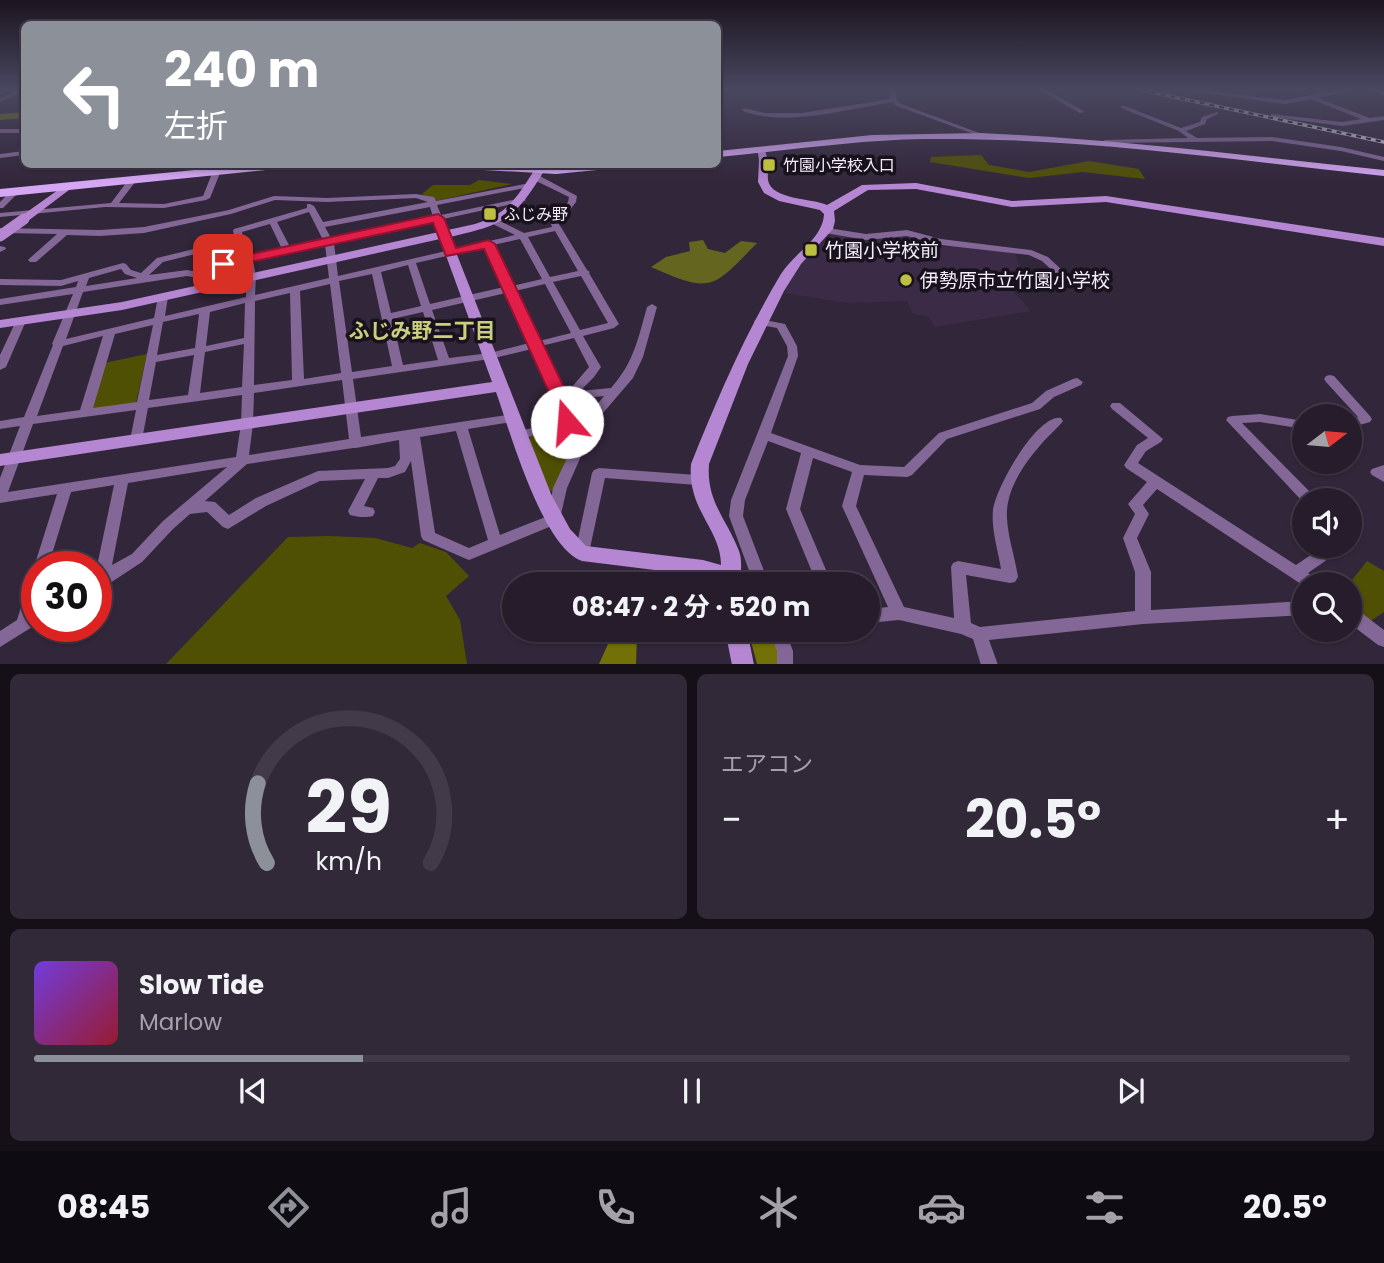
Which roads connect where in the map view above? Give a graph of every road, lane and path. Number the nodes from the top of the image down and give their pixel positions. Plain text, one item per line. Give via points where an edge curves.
1 (942, 121) edge
2 (1159, 121) edge
3 (1203, 121) edge
4 (1319, 121) edge
5 (1365, 121) edge
6 (1181, 130) junction
7 (0, 131) edge
8 (21, 131) edge
9 (987, 137) junction
10 (1196, 141) junction
11 (1082, 143) junction
12 (760, 149) junction
13 (21, 153) edge
14 (721, 154) edge
15 (0, 156) edge
16 (1384, 159) edge
17 (260, 168) edge
18 (459, 168) edge
19 (601, 168) edge
20 (216, 173) junction
21 (1384, 173) edge
22 (535, 178) junction
23 (132, 181) junction
24 (65, 188) junction
25 (15, 192) junction
26 (0, 193) edge
27 (344, 198) junction
28 (522, 200) junction
29 (432, 203) junction
30 (114, 204) junction
31 (310, 205) junction
32 (0, 206) edge
33 (827, 210) junction
34 (0, 215) edge
35 (28, 216) junction
36 (357, 218) junction
37 (438, 218) junction
38 (272, 220) junction
39 (496, 222) junction
40 (322, 225) junction
41 (557, 228) junction
42 (0, 230) edge
43 (66, 231) junction
44 (828, 231) junction
45 (444, 235) junction
46 (523, 236) junction
47 (239, 241) junction
48 (329, 242) junction
49 (1384, 242) edge
50 (488, 244) junction
51 (1, 245) edge
52 (287, 250) junction
53 (451, 253) junction
54 (33, 257) dead end
55 (248, 258) junction
56 (332, 260) junction
57 (411, 262) junction
58 (376, 270) junction
59 (585, 272) junction
60 (1059, 272) dead end
61 (84, 278) junction
62 (147, 278) junction
63 (251, 278) junction
64 (336, 280) junction
65 (547, 281) junction
66 (0, 282) edge
67 (295, 289) junction
68 (510, 289) junction
69 (78, 292) junction
70 (163, 297) junction
71 (250, 299) junction
72 (468, 299) junction
73 (0, 302) edge
74 (652, 307) dead end
75 (427, 308) junction
76 (205, 310) junction
77 (69, 315) junction
78 (386, 317) junction
79 (159, 320) junction
80 (21, 321) junction
81 (759, 322) junction
82 (0, 324) edge
83 (110, 332) junction
84 (578, 335) junction
85 (249, 340) junction
86 (57, 344) junction
87 (537, 346) junction
88 (200, 350) junction
89 (490, 356) junction
90 (151, 360) junction
91 (445, 363) junction
92 (0, 367) edge
93 (398, 369) junction
94 (349, 376) junction
95 (1330, 379) dead end
96 (1077, 382) dead end
97 (298, 384) junction
98 (502, 386) junction
99 (248, 391) junction
100 (612, 392) junction
101 (572, 395) junction
102 (193, 398) junction
103 (1352, 404) edge
104 (142, 405) junction
105 (1116, 406) dead end
106 (353, 408) junction
107 (566, 410) junction
108 (85, 414) junction
109 (514, 418) junction
110 (29, 421) junction
111 (1057, 421) dead end
112 (1292, 423) edge
113 (247, 424) junction
114 (0, 425) edge
115 (461, 427) junction
116 (409, 435) junction
117 (521, 435) junction
118 (764, 435) junction
119 (136, 440) junction
120 (356, 444) junction
121 (808, 451) junction
122 (7, 459) edge
123 (242, 462) junction
124 (859, 470) junction
125 (1384, 470) edge
126 (374, 474) junction
127 (1384, 477) edge
128 (122, 480) junction
129 (697, 480) junction
130 (1155, 483) junction
131 (1297, 488) edge
132 (65, 489) junction
133 (0, 497) edge
134 (186, 509) junction
135 (368, 512) dead end
136 (554, 519) junction
137 (495, 541) junction
138 (46, 551) edge
139 (106, 551) edge
140 (582, 554) junction
141 (1318, 558) edge
142 (712, 572) edge
143 (730, 572) edge
144 (757, 572) edge
145 (819, 572) edge
146 (1297, 572) joint
147 (112, 574) edge
148 (1292, 609) edge
149 (898, 613) junction
150 (880, 615) edge
151 (1143, 617) junction
152 (1362, 623) edge
153 (21, 625) edge
154 (971, 631) junction
155 (0, 640) edge
156 (1384, 640) edge
157 (738, 642) edge
158 (782, 642) edge
159 (743, 664) edge
160 (785, 664) edge
161 (990, 664) edge

1 - 9 street
2 - 6 street
3 - 6 street
4 - 5 street
6 - 10 street
7 - 8 street
9 - 11 main road
9 - 12 main road via 873,138
10 - 11 street
10 - 16 street via 1272,139
11 - 21 main road
12 - 14 main road
12 - 33 street via 765,156 763,178 768,191
13 - 15 street
17 - 20 main road
18 - 22 main road
19 - 22 main road
20 - 23 main road
20 - 30 street via 206,198 164,206
22 - 28 street
22 - 29 street
22 - 41 street via 573,196 555,224
23 - 24 main road
23 - 30 street
24 - 25 main road
24 - 35 street
25 - 26 main road
25 - 32 street
27 - 29 street via 416,195
27 - 31 street
27 - 36 street
28 - 37 street
28 - 39 street
29 - 36 street
29 - 37 street
30 - 35 street
31 - 38 street
31 - 40 street
31 - 43 street via 265,199 231,212 144,230
33 - 44 street
33 - 49 street via 866,187 916,187 1012,204 1106,199
34 - 35 street
35 - 51 street, bridge
36 - 40 street
37 - 45 street
37 - 48 street
38 - 47 street via 240,228
38 - 52 street
39 - 45 street
39 - 46 street
40 - 48 street
41 - 46 street
41 - 59 street
42 - 43 street
43 - 54 street
44 - 60 street via 866,237 907,233 1031,253
44 - 81 street via 795,262
45 - 53 street
45 - 56 street
46 - 50 street
46 - 65 street
47 - 55 street
47 - 62 street via 160,260 152,264
48 - 52 street
48 - 56 street
50 - 53 street
50 - 68 street
52 - 55 street
53 - 57 street
53 - 72 street
55 - 62 street via 198,275
55 - 63 street
56 - 63 street
56 - 64 street
57 - 58 street
57 - 75 street
58 - 64 street
58 - 78 street
59 - 65 street
59 - 84 street via 614,324
61 - 62 street via 123,266
61 - 66 street via 61,283
61 - 69 street
62 - 69 street
63 - 70 street
63 - 71 street
64 - 67 street
64 - 94 street
65 - 68 street
65 - 84 street
67 - 71 street
67 - 97 street
68 - 72 street
68 - 87 street
69 - 73 street
69 - 77 street
70 - 77 street
70 - 79 street
71 - 76 street
71 - 85 street
72 - 75 street
72 - 89 street
74 - 100 street via 638,357 629,375
75 - 78 street
75 - 91 street
76 - 79 street
76 - 88 street
77 - 80 street
77 - 86 street
78 - 93 street
79 - 83 street
79 - 90 street
80 - 82 street
80 - 92 street
81 - 118 street via 782,326 793,356
81 - 129 street
83 - 86 street
83 - 108 street
84 - 87 street
84 - 101 street via 595,367
85 - 88 street
85 - 99 street
86 - 110 street
87 - 89 street
87 - 107 street
88 - 90 street
88 - 102 street
89 - 91 street
89 - 98 street
90 - 104 street
91 - 93 street
93 - 94 street
94 - 97 street
94 - 106 street
95 - 103 street
96 - 124 street via 1036,406 943,436 906,472
97 - 99 street
98 - 106 street
98 - 109 street
99 - 102 street
99 - 113 street
100 - 101 street
100 - 136 street via 592,418 560,488
101 - 107 street
102 - 104 street
104 - 108 street
104 - 119 street
105 - 130 street via 1157,439 1141,448 1131,465
106 - 113 street
106 - 120 street
107 - 117 street via 567,422
108 - 110 street
109 - 115 street
109 - 117 street
110 - 114 street
110 - 122 street
111 - 154 street via 1039,435 1008,484 999,509 1010,576 958,567
112 - 131 street via 1232,420
113 - 119 street
113 - 123 street
115 - 116 street
115 - 137 street
116 - 120 street
116 - 126 street via 400,469
116 - 137 street via 428,536 468,554
117 - 136 street
118 - 121 street
118 - 144 street via 736,516
119 - 122 street
120 - 123 street
121 - 124 street
121 - 145 street via 793,509
122 - 133 street
123 - 128 street
123 - 134 street
124 - 149 street via 849,506
125 - 127 street via 1377,472
126 - 134 street via 318,476 228,523 210,506
126 - 135 street via 355,511
128 - 132 street
128 - 139 street
129 - 140 street via 599,473
129 - 143 street via 730,555
130 - 146 street
130 - 151 street via 1136,504 1142,514 1130,538 1143,572
132 - 133 street
132 - 138 street
134 - 147 street via 137,558
136 - 137 street
136 - 140 street
140 - 142 street
141 - 146 street
148 - 151 street
149 - 150 street
149 - 154 street
151 - 154 street
152 - 156 street
153 - 155 street
154 - 161 street
157 - 159 street
158 - 160 street

